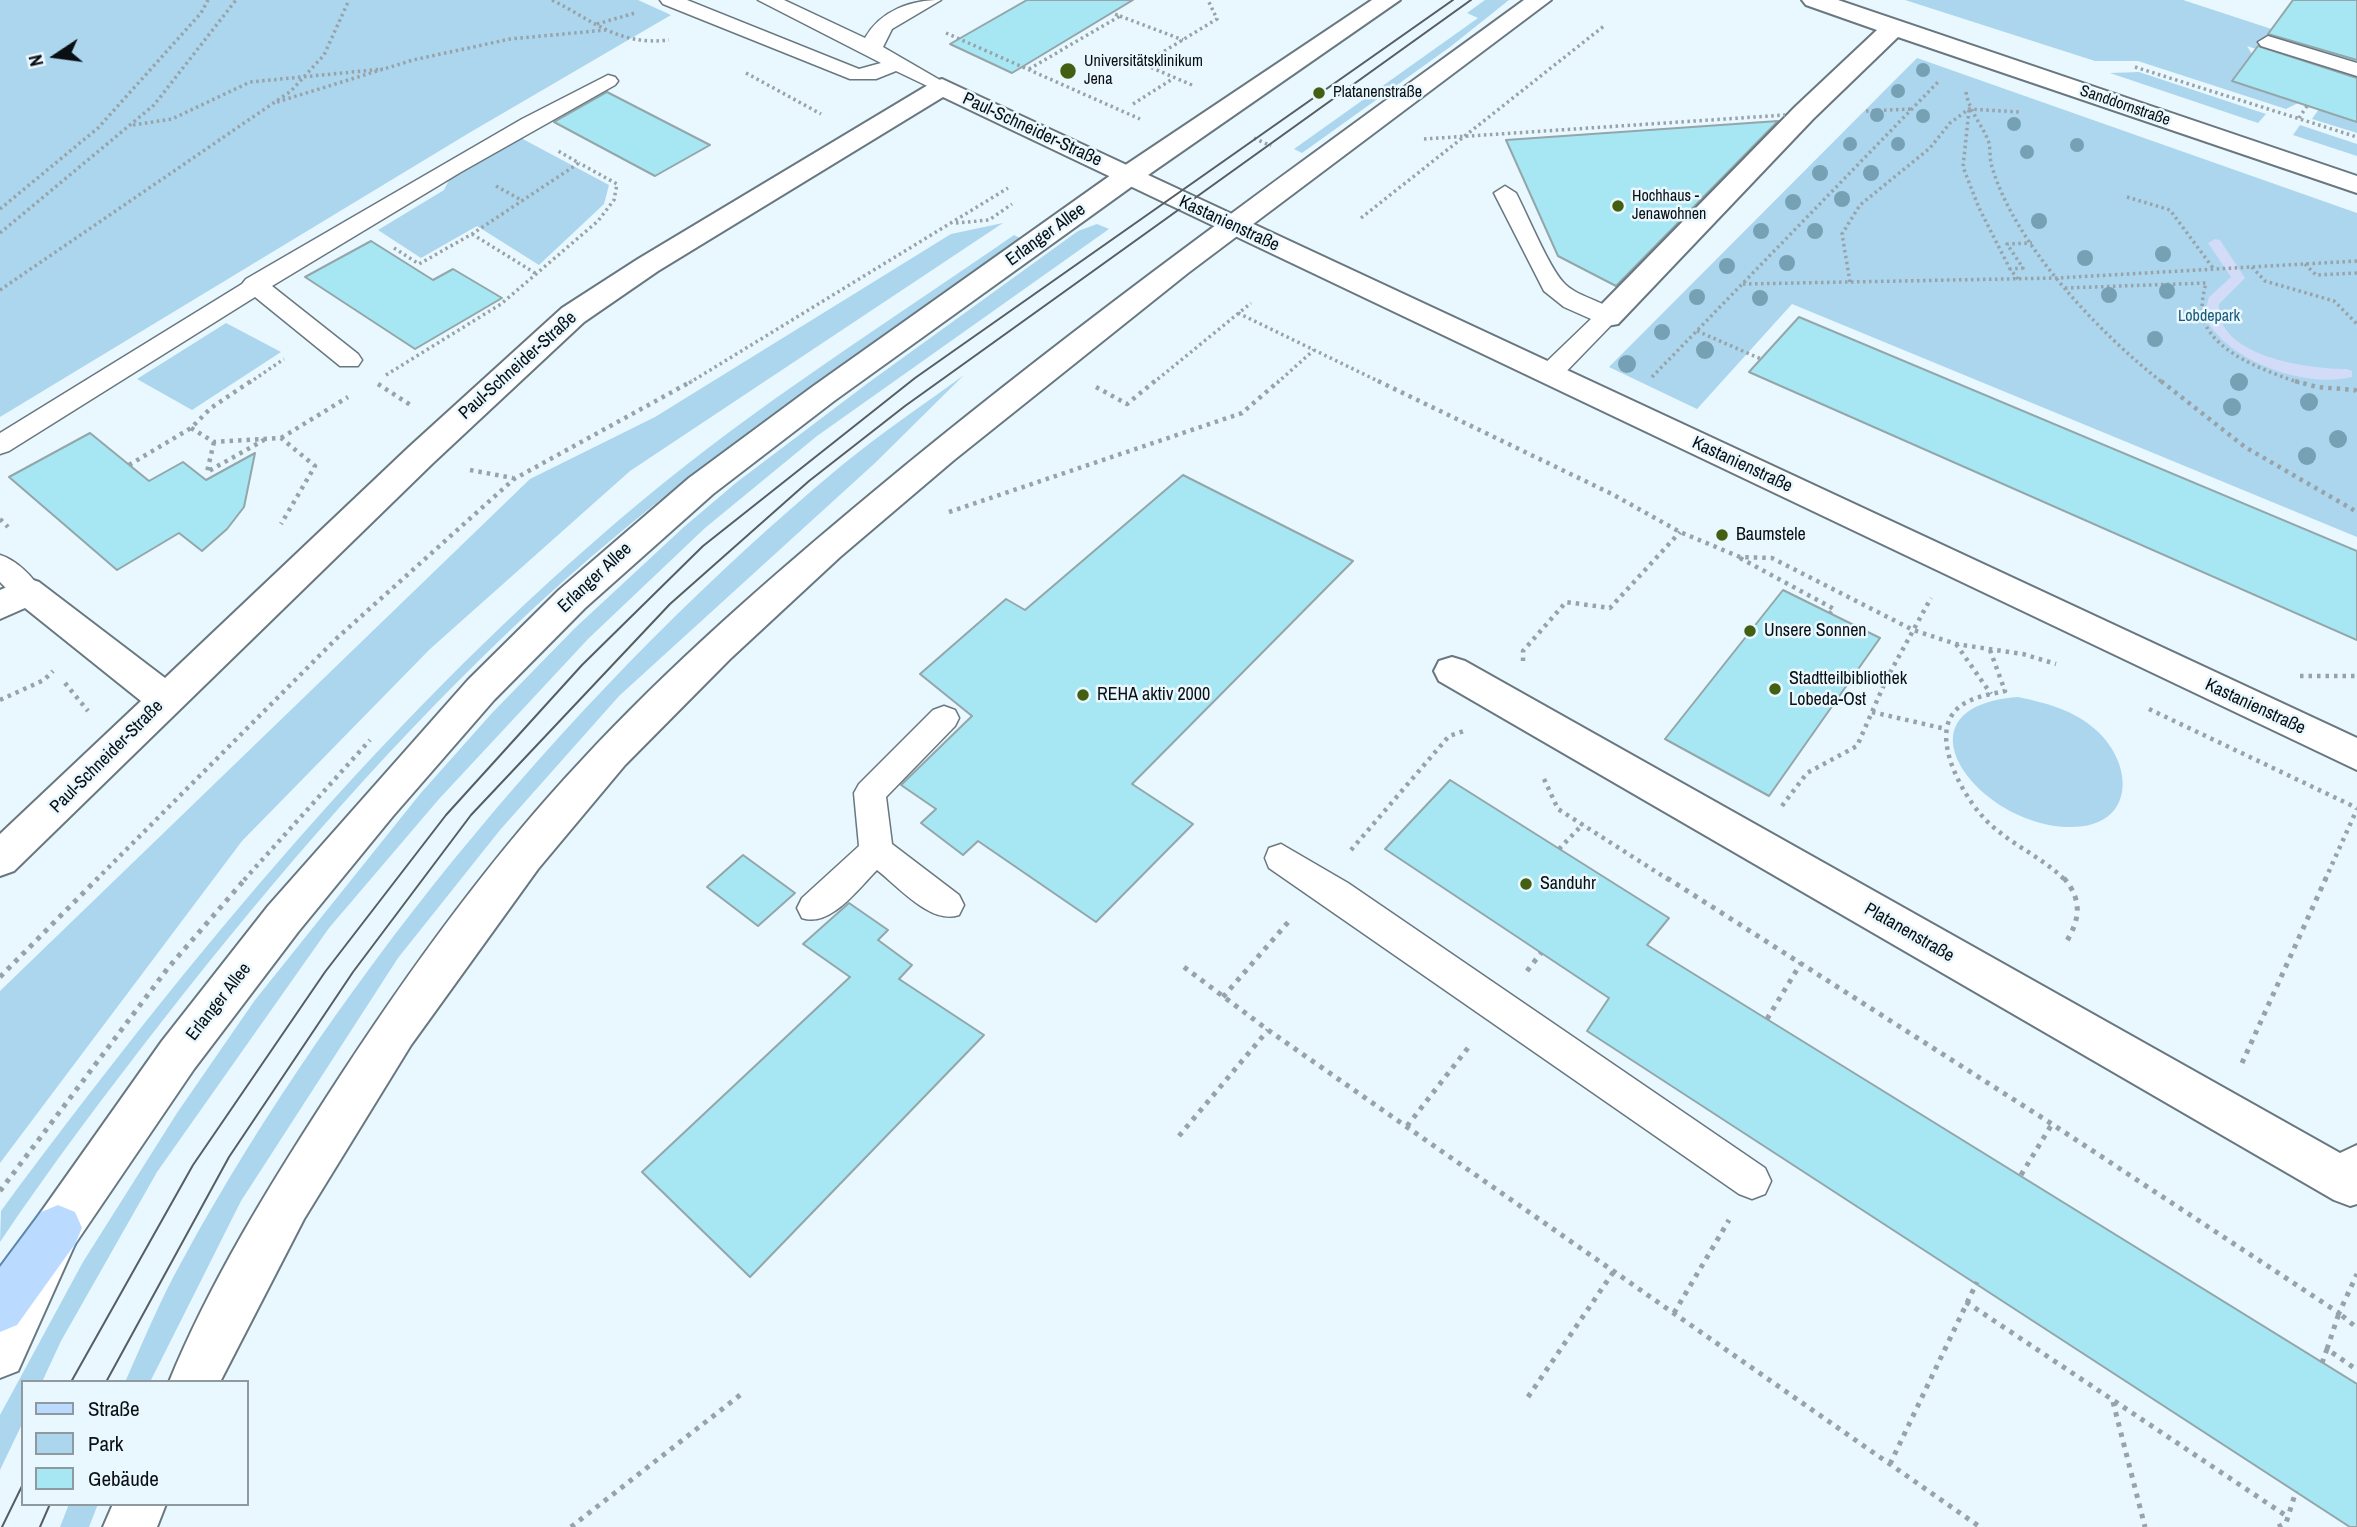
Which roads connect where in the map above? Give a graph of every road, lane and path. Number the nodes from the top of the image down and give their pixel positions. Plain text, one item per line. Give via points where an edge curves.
1 (208, 0) edge
2 (236, 0) edge
3 (349, 0) edge
4 (552, 0) edge
5 (670, 0) edge
6 (768, 0) edge
7 (931, 0) edge
8 (1208, 0) edge
9 (1388, 0) edge
10 (1539, 0) edge
11 (1814, 0) edge
12 (646, 10) dead end
13 (1112, 13) dead end
14 (1120, 16) junction
15 (597, 24) junction
16 (1604, 26) dead end
17 (1894, 27) junction
18 (606, 30) junction
19 (942, 32) dead end
20 (664, 40) dead end
21 (1183, 40) junction
22 (2268, 42) dead end
23 (872, 50) junction
24 (896, 63) junction
25 (388, 69) junction
26 (1028, 70) junction
27 (2357, 71) edge
28 (1946, 73) dead end
29 (1174, 78) junction
30 (304, 79) junction
31 (608, 81) dead end
32 (1192, 86) dead end
33 (942, 87) junction
34 (273, 103) junction
35 (1133, 104) dead end
36 (2307, 106) dead end
37 (1785, 115) dead end
38 (2299, 118) dead end
39 (1141, 119) dead end
40 (1210, 119) junction
41 (131, 125) junction
42 (517, 129) junction
43 (1424, 139) dead end
44 (1988, 141) dead end
45 (579, 163) junction
46 (1315, 165) junction
47 (1128, 176) junction
48 (2357, 185) edge
49 (1008, 187) dead end
50 (1505, 193) dead end
51 (1022, 197) dead end
52 (2127, 197) dead end
53 (0, 209) edge
54 (1361, 218) dead end
55 (953, 223) junction
56 (355, 225) junction
57 (1233, 225) junction
58 (0, 233) edge
59 (472, 234) junction
60 (2032, 243) junction
61 (2357, 261) edge
62 (2305, 264) junction
63 (2252, 267) junction
64 (2010, 269) junction
65 (2213, 269) junction
66 (2357, 272) edge
67 (535, 273) junction
68 (2057, 278) junction
69 (2018, 279) junction
70 (1850, 282) junction
71 (254, 284) junction
72 (1742, 284) junction
73 (2065, 288) junction
74 (0, 290) edge
75 (1251, 303) dead end
76 (1238, 313) junction
77 (1607, 317) junction
78 (2357, 324) edge
79 (1698, 331) junction
80 (318, 337) junction
81 (1314, 350) junction
82 (1761, 359) dead end
83 (349, 360) joint
84 (1549, 374) junction
85 (374, 382) junction
86 (1092, 384) dead end
87 (2357, 393) edge
88 (1622, 409) junction
89 (419, 411) dead end
90 (191, 428) junction
91 (281, 438) junction
92 (266, 439) junction
93 (214, 442) junction
94 (0, 445) edge
95 (129, 465) dead end
96 (459, 467) dead end
97 (514, 479) junction
98 (949, 512) dead end
99 (2357, 512) edge
100 (275, 532) dead end
101 (1680, 532) junction
102 (1740, 557) junction
103 (0, 565) edge
104 (1937, 588) dead end
105 (13, 598) edge
106 (1830, 613) dead end
107 (1913, 630) junction
108 (1956, 644) junction
109 (1989, 649) junction
110 (45, 663) dead end
111 (1524, 667) dead end
112 (2064, 668) dead end
113 (53, 671) junction
114 (1452, 671) dead end
115 (1991, 694) junction
116 (166, 699) junction
117 (0, 700) edge
118 (2137, 703) dead end
119 (1872, 712) junction
120 (944, 718) dead end
121 (86, 720) dead end
122 (1947, 729) junction
123 (1474, 732) dead end
124 (2357, 755) edge
125 (1538, 767) dead end
126 (1786, 801) dead end
127 (2357, 808) edge
128 (1583, 824) junction
129 (1559, 849) dead end
130 (876, 850) junction
131 (1281, 858) dead end
132 (0, 859) edge
133 (1322, 883) junction
134 (947, 905) dead end
135 (814, 908) dead end
136 (2066, 944) dead end
137 (1801, 963) junction
138 (1184, 967) dead end
139 (0, 977) edge
140 (1223, 997) junction
141 (1767, 1019) dead end
142 (1268, 1030) junction
143 (2220, 1112) junction
144 (2052, 1124) junction
145 (1178, 1136) dead end
146 (2357, 1167) edge
147 (2021, 1175) dead end
148 (1752, 1181) joint
149 (58, 1228) junction
150 (1614, 1271) junction
151 (2357, 1274) edge
152 (1977, 1282) dead end
153 (1966, 1302) junction
154 (0, 1308) edge
155 (1674, 1313) junction
156 (2339, 1313) junction
157 (2357, 1328) edge
158 (2327, 1349) junction
159 (0, 1353) edge
160 (2322, 1363) dead end
161 (2357, 1370) edge
162 (195, 1380) edge
163 (744, 1392) dead end
164 (1528, 1397) dead end
165 (2113, 1402) junction
166 (1890, 1464) junction
167 (2296, 1491) dead end
168 (139, 1506) edge
169 (2288, 1517) junction
170 (130, 1527) edge
171 (571, 1527) edge
172 (1980, 1527) edge
173 (2145, 1527) edge
174 (2278, 1527) edge

1 - 53 path via 98,128
2 - 41 path via 154,106
3 - 30 path via 324,55
4 - 15 path
5 - 24 lane via 857,75 876,73
6 - 23 lane
7 - 23 lane via 883,27 873,38
8 - 21 path via 1217,19
9 - 40 street, Erlanger Allee
10 - 46 street
11 - 17 street, Sanddornstraße
12 - 15 path
13 - 14 path
14 - 21 path
14 - 26 path
15 - 18 path
16 - 54 path
17 - 48 street, Sanddornstraße
17 - 77 street
18 - 20 path via 621,40 643,44
18 - 25 path via 510,39
19 - 26 path
21 - 29 path via 1143,64
22 - 27 lane
23 - 24 lane
24 - 33 lane
25 - 30 path
25 - 34 path
26 - 39 path
28 - 72 path
29 - 32 path
29 - 35 path
30 - 34 path
30 - 41 path via 250,82 172,119
31 - 42 lane
33 - 47 street, Paul-Schneider-Straße
33 - 116 street, Paul-Schneider-Straße via 660,257 573,315
34 - 74 path
36 - 38 path
37 - 43 path, bridge
40 - 46 path
40 - 47 street, Erlanger Allee
41 - 58 path
42 - 45 path
42 - 56 lane
44 - 60 path via 1992,167
45 - 59 path
45 - 67 path via 617,184 614,200 598,221
46 - 57 street
47 - 57 street, Kastanienstraße
47 - 149 street, Erlanger Allee via 789,419 639,538 563,608 481,690 283,919 178,1055
49 - 55 path
50 - 77 lane via 1553,286 1573,302
51 - 55 path via 989,220
52 - 65 path via 2170,210
55 - 97 path via 654,404
56 - 59 path via 419,264
56 - 71 lane
57 - 84 street, Kastanienstraße
57 - 162 street via 909,478 781,590 608,757 528,851 436,973 331,1129 257,1255
59 - 67 path
60 - 64 path via 2007,244 2023,268
60 - 68 path
61 - 62 path
62 - 63 path
62 - 66 path via 2316,275
63 - 65 path
63 - 78 path via 2265,281 2334,301
64 - 69 path
64 - 70 path via 1963,167 1969,109 1860,205 1842,234
65 - 68 path
67 - 85 path via 501,304
68 - 69 path
68 - 73 path
69 - 70 path
70 - 72 path
71 - 80 lane
71 - 94 lane
72 - 79 path
73 - 87 path via 2206,283 2201,309 2207,327 2227,347 2255,364 2313,386
73 - 99 path via 2122,351 2245,447
75 - 76 path
76 - 81 path
76 - 86 path via 1126,404
77 - 84 lane
79 - 82 path
79 - 88 path
80 - 83 lane
80 - 90 path via 211,408
81 - 98 path via 1242,413
81 - 101 path via 1612,494
83 - 85 path
84 - 88 street, Kastanienstraße
85 - 89 path
85 - 91 path
88 - 124 street, Kastanienstraße
90 - 93 path
90 - 95 path
91 - 92 path
91 - 100 path via 315,466
92 - 93 path
92 - 93 path via 207,472
96 - 97 path
97 - 139 path via 337,638
101 - 102 path
101 - 111 path via 1610,608 1566,602 1523,651
102 - 106 path via 1833,609
102 - 107 path via 1772,558
103 - 105 lane
104 - 107 path
105 - 116 street
107 - 108 path
107 - 119 path
108 - 109 path
108 - 115 path
109 - 112 path via 2023,654
109 - 115 path via 2005,691
110 - 113 path
113 - 117 path via 44,680
113 - 121 path via 88,710
114 - 143 street, Platanenstraße
115 - 122 path via 1969,699 1951,715
116 - 132 street, Paul-Schneider-Straße
118 - 127 path
119 - 122 path
119 - 126 path via 1857,746 1807,773
120 - 130 lane via 870,793
122 - 136 path via 1951,761 1963,789 1991,825 2039,856 2064,879 2078,903 2077,923
123 - 133 path via 1450,736
125 - 128 path via 1558,809
127 - 143 path
128 - 129 path
128 - 137 path
130 - 134 lane
130 - 135 lane
131 - 133 lane
133 - 140 path
133 - 148 lane
137 - 141 path
137 - 144 path
138 - 140 path
140 - 142 path
142 - 145 path
142 - 150 path
143 - 146 street, Platanenstraße via 2350,1184
144 - 147 path
144 - 156 path
148 - 155 path
149 - 154 main road
149 - 159 street, Erlanger Allee
150 - 155 path
150 - 164 path
151 - 156 path
152 - 153 path
153 - 165 path
153 - 166 path
155 - 166 path
156 - 157 path
156 - 158 path
158 - 160 path
158 - 161 path
163 - 171 path
165 - 169 path
165 - 173 path
166 - 172 path
167 - 169 path
168 - 170 street
169 - 174 path

